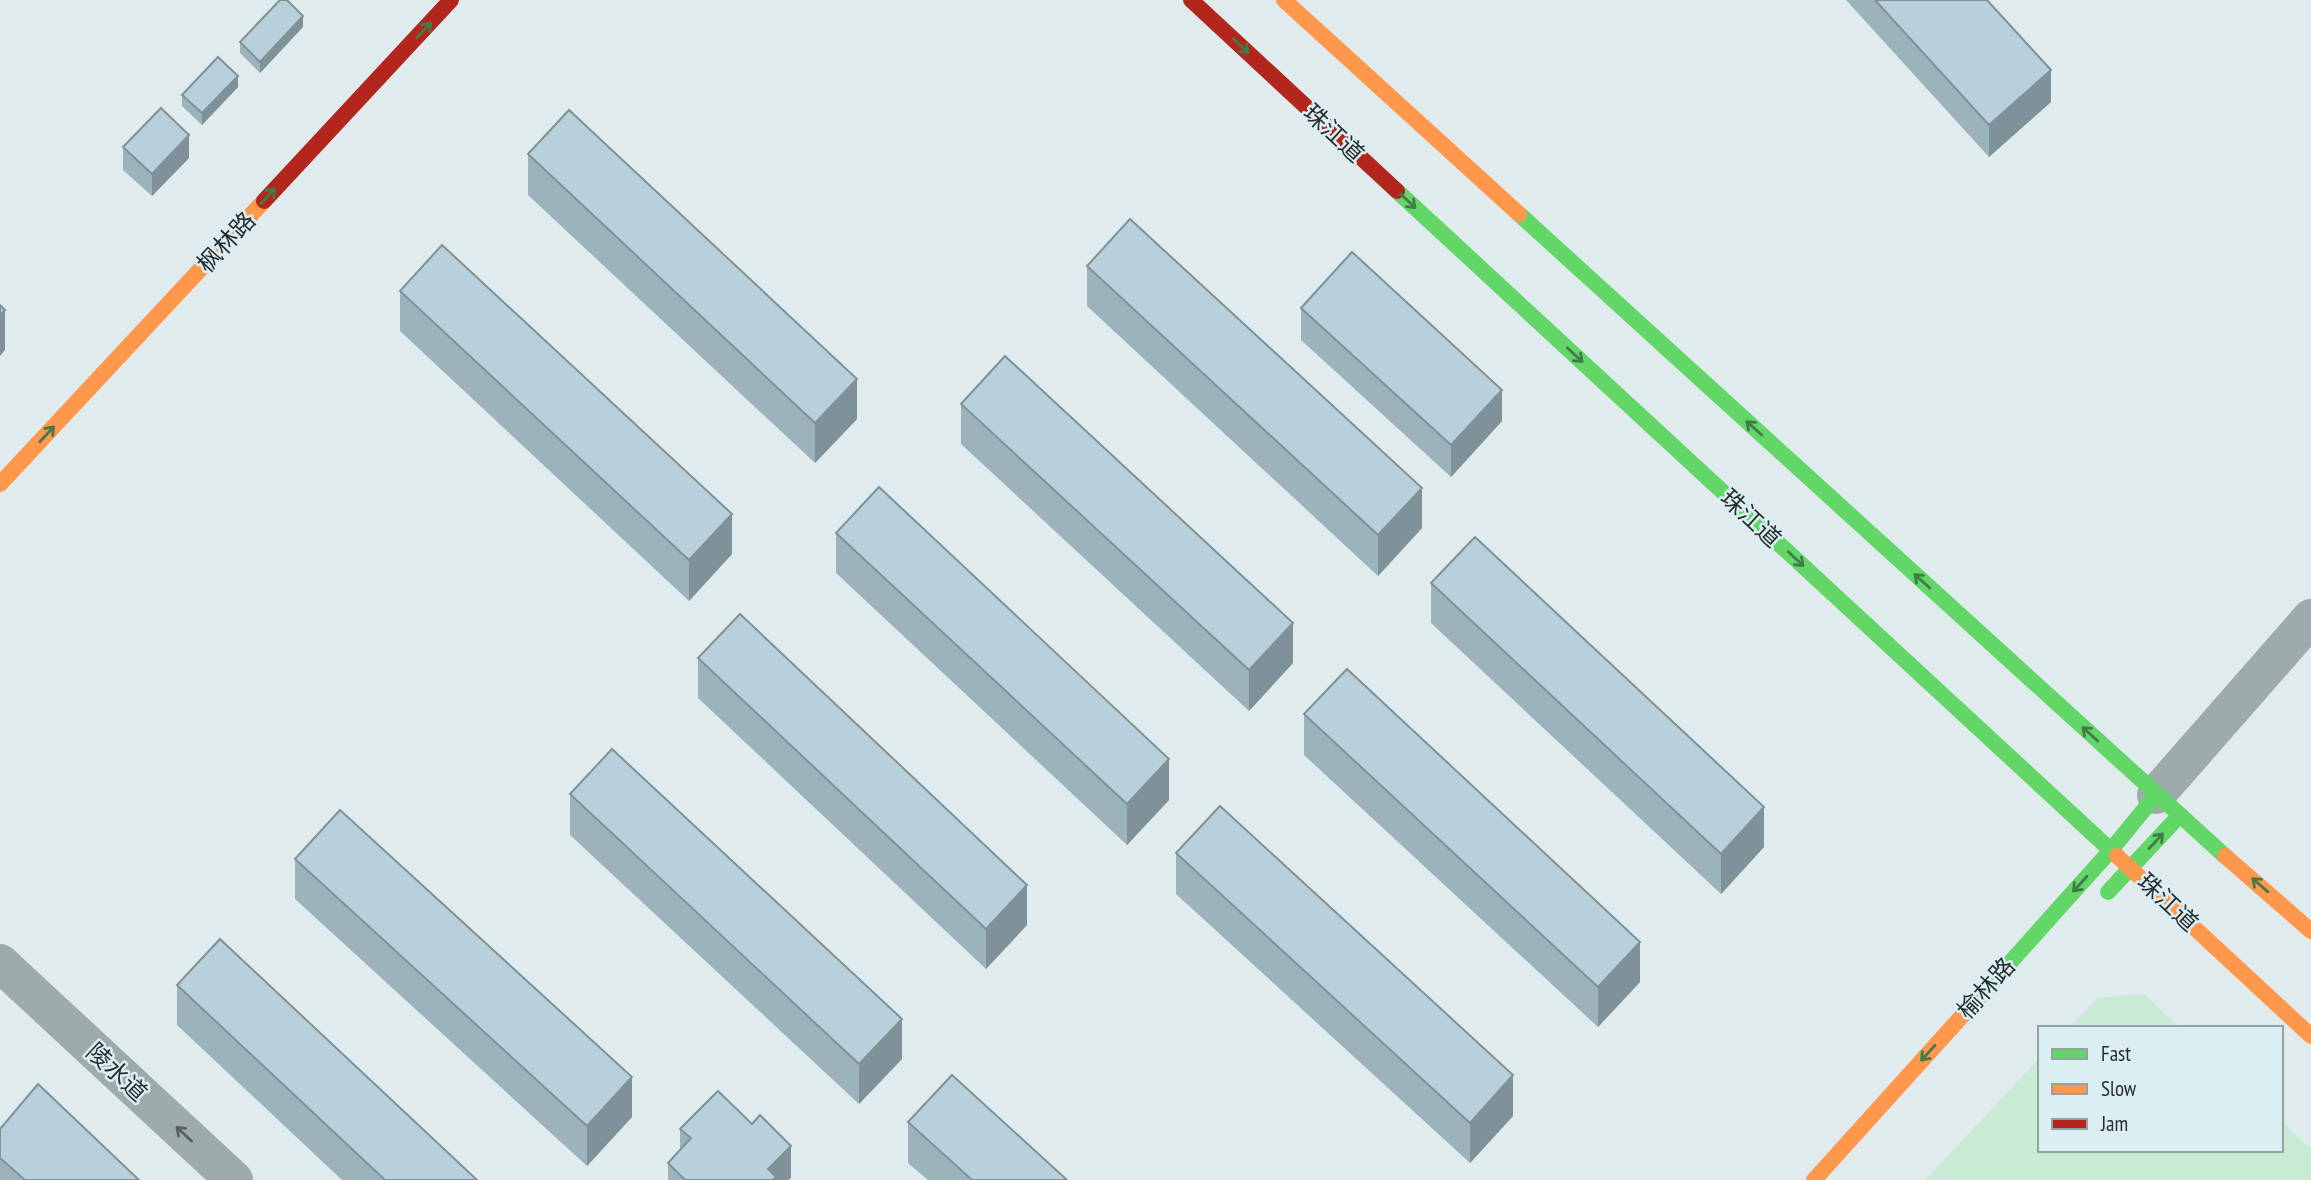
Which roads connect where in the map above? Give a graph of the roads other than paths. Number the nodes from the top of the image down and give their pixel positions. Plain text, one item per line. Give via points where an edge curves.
1 (451, 0) edge
2 (1191, 0) edge
3 (1284, 0) edge
4 (0, 484) edge
5 (2311, 618) edge
6 (2168, 805) junction
7 (2110, 850) junction
8 (2130, 868) junction
9 (2094, 908) dead end
10 (2311, 930) edge
11 (0, 963) edge
12 (0, 999) edge
13 (2311, 1036) edge
14 (198, 1180) edge
15 (234, 1180) edge
16 (1814, 1180) edge

4 -> 1 main road, 枫林路
2 -> 7 main road, 珠江道
6 -> 3 main road
5 - 6 street
6 - 7 main road, 榆林路
8 -> 6 main road
10 -> 6 main road
7 - 8 main road, 珠江道
7 -> 16 main road, 榆林路
8 - 9 main road
8 - 13 main road, 珠江道
15 -> 11 street, 陵水道
12 - 14 street, 陵水道

